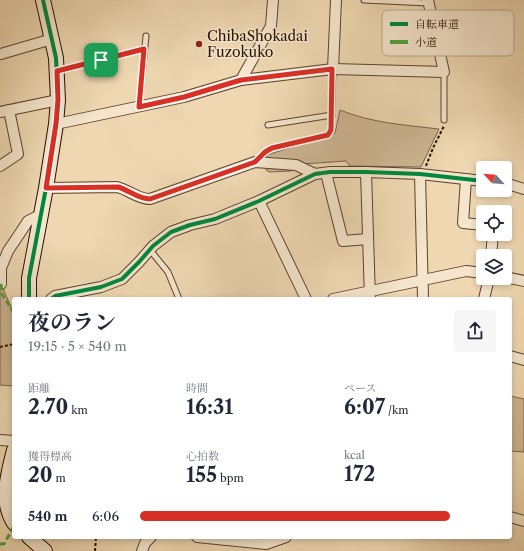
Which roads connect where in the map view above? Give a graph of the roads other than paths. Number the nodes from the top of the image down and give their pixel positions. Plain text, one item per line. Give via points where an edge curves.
1 (43, 0) edge
2 (273, 0) edge
3 (336, 0) edge
4 (364, 0) edge
5 (428, 2) edge
6 (146, 36) dead end
7 (52, 39) junction
8 (144, 49) junction
9 (0, 53) edge
10 (440, 56) edge
11 (332, 69) junction
12 (57, 71) junction
13 (444, 72) junction
14 (241, 80) junction
15 (58, 100) junction
16 (139, 107) junction
17 (5, 111) edge
18 (332, 115) junction
19 (444, 120) road end
20 (56, 124) junction
21 (268, 124) dead end
22 (255, 162) junction
23 (0, 166) edge
24 (366, 172) junction
25 (326, 173) junction
26 (315, 174) junction
27 (422, 174) junction
28 (466, 179) junction
29 (476, 180) edge
30 (512, 185) edge
31 (46, 188) junction
32 (524, 189) edge
33 (259, 201) junction
34 (40, 215) junction
35 (476, 224) edge
36 (368, 239) junction
37 (150, 250) junction
38 (1, 268) edge
39 (476, 272) edge
40 (512, 278) edge
41 (423, 280) junction
42 (524, 281) edge
43 (0, 284) edge
44 (487, 285) edge
45 (370, 295) edge
46 (29, 297) edge
47 (54, 297) edge
48 (178, 297) edge
49 (305, 297) edge
50 (352, 297) edge
51 (423, 297) edge
52 (484, 297) edge
53 (512, 357) edge
54 (524, 360) edge
55 (0, 440) edge
56 (12, 441) edge
57 (12, 458) edge
58 (3, 507) edge
59 (512, 518) edge
60 (12, 520) edge
61 (524, 521) edge
62 (30, 539) edge
63 (149, 539) edge
64 (233, 539) edge
65 (280, 539) edge
66 (45, 551) edge
67 (142, 551) edge

1 - 7 street
2 - 14 street via 272,26
3 - 11 street
4 - 5 lane
6 - 8 lane
7 - 9 street
7 - 12 street
8 - 12 lane
8 - 16 lane
10 - 13 street
11 - 13 street
11 - 14 street
11 - 18 lane
12 - 15 street
13 - 19 lane
14 - 16 street
15 - 17 street
15 - 20 street
16 - 20 street
17 - 23 street via 18,154
18 - 21 lane
18 - 22 lane via 328,135 272,148
20 - 31 street
22 - 26 street via 296,165
22 - 31 street via 150,199 142,199 118,187
24 - 25 street
24 - 27 street
24 - 36 street
25 - 26 street
25 - 36 street via 343,241
26 - 33 street
27 - 28 street
27 - 41 street
28 - 29 street
28 - 35 street via 464,223
30 - 32 street
31 - 34 street
33 - 37 street via 215,219 172,232
33 - 49 street
34 - 38 street via 28,221 8,251
34 - 46 street via 29,278
36 - 45 street
37 - 47 street via 122,279 101,287
37 - 48 lane via 168,272
38 - 43 street
39 - 41 street via 466,271
40 - 42 street
41 - 45 street
41 - 51 street
44 - 52 street
45 - 50 street
53 - 54 street
55 - 56 street
57 - 58 street
58 - 60 street
59 - 61 street
62 - 66 street
63 - 67 street
64 - 65 street via 266,544

